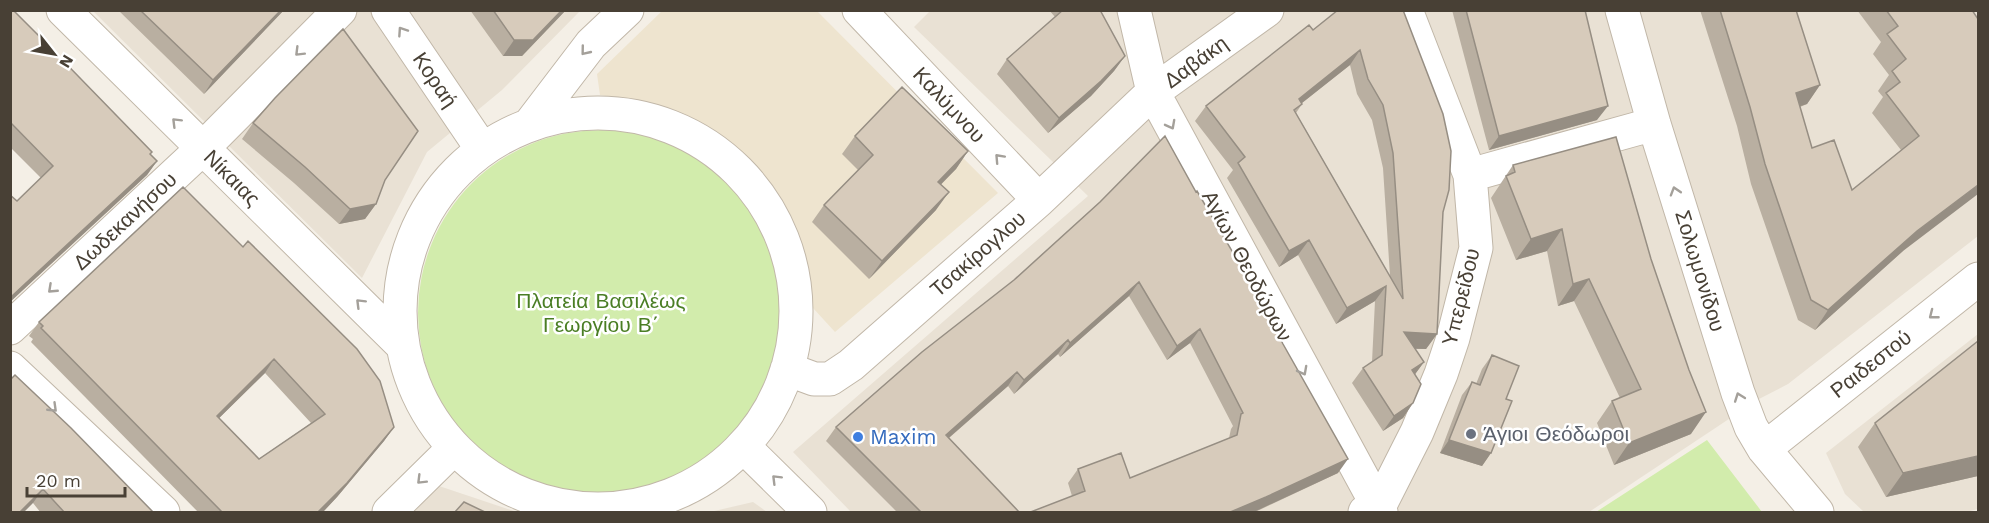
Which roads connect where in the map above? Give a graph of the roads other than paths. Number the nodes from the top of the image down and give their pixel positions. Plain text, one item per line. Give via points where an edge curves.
1 (63, 10) edge
2 (340, 10) edge
3 (388, 10) edge
4 (627, 10) edge
5 (1134, 10) edge
6 (1268, 10) edge
7 (1406, 10) edge
8 (1622, 10) edge
9 (868, 13) edge
10 (1153, 92) junction
11 (530, 124) junction
12 (1654, 124) junction
13 (203, 148) junction
14 (482, 149) junction
15 (1470, 176) junction
16 (1039, 200) junction
17 (1978, 279) edge
18 (10, 328) edge
19 (401, 344) junction
20 (10, 368) edge
21 (788, 369) junction
22 (743, 446) junction
23 (453, 449) junction
24 (1764, 449) junction
25 (569, 510) edge
26 (1375, 511) edge
27 (163, 513) edge
28 (389, 513) edge
29 (810, 513) edge
30 (1817, 513) edge

13 -> 1 street, Νίκαιας
2 -> 13 street, Δωδεκανήσου
14 -> 3 street, Κοραή
4 -> 11 street via 591,44
5 - 10 street, Αγίων Θεοδώρων
6 - 10 street, Δαβάκη
7 - 15 street, Υπερείδου
8 - 12 street, Σολωμονίδου
16 -> 9 street, Καλύμνου
10 - 16 street, Τσακίρογλου
10 -> 26 street, Αγίων Θεοδώρων
11 - 14 street
11 - 21 street via 562,115 629,114 692,136 731,163 757,192 777,224 790,259 796,295 795,333
12 - 15 street
24 -> 12 street, Σολωμονίδου via 1738,393
13 -> 18 street, Δωδεκανήσου
19 -> 13 street, Νίκαιας
14 - 19 street via 443,187 420,222 405,261 399,303
15 - 26 street, Υπερείδου via 1476,248 1454,338 1417,432
16 - 21 street, Τσακίρογλου via 851,365 830,379 814,379
17 -> 24 street, Ραιδεστού
19 - 23 street via 424,409
20 -> 27 street
21 - 22 street via 770,410
22 - 25 street via 692,486 663,499 632,507
29 -> 22 street
23 - 25 street via 483,474 517,494
23 -> 28 street
24 - 30 street, Σολωμονίδου

